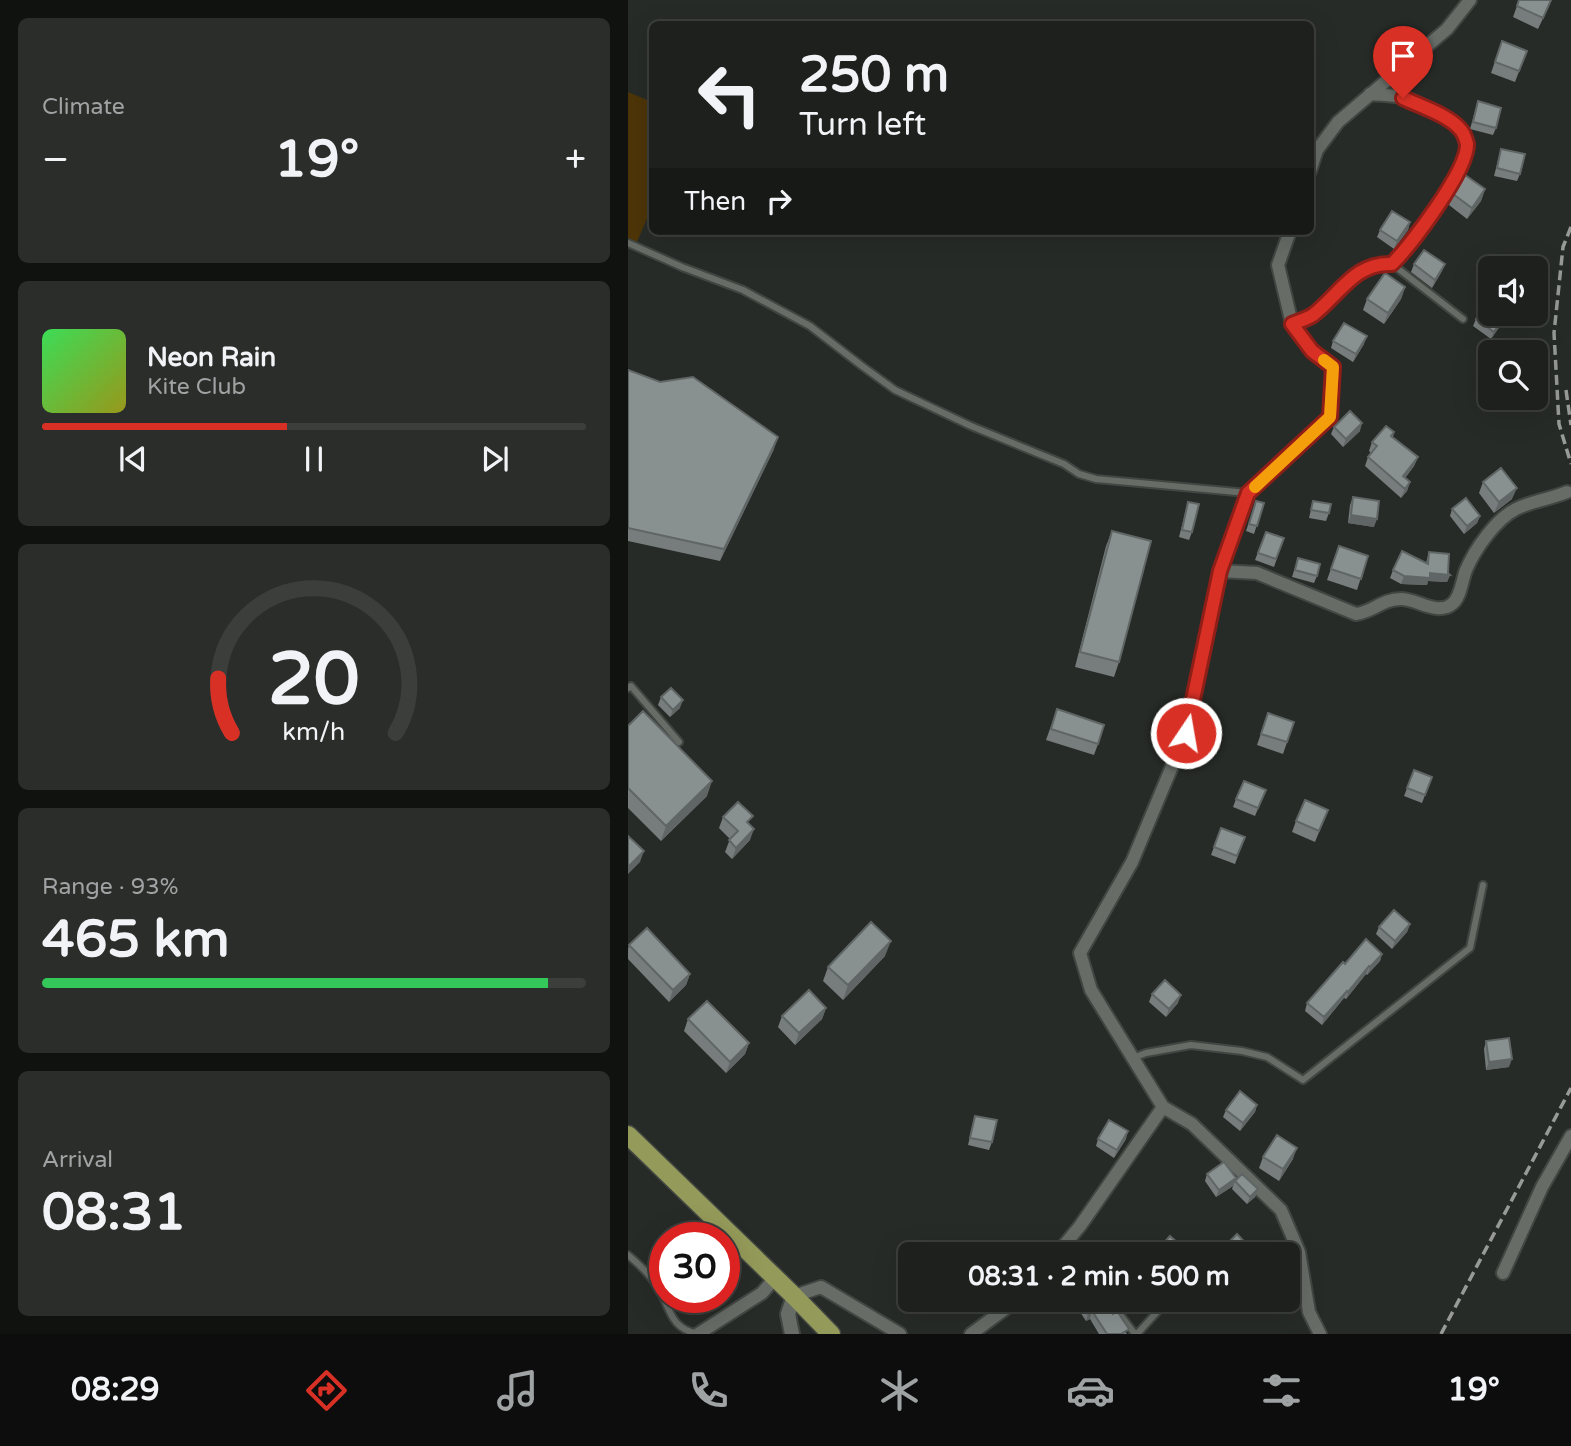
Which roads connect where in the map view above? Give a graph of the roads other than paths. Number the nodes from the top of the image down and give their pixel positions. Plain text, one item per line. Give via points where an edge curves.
1 (1470, 0) edge
2 (1370, 94) junction
3 (1314, 160) edge
4 (1289, 235) edge
5 (628, 243) edge
6 (1392, 264) junction
7 (1463, 318) dead end
8 (1292, 324) junction
9 (1568, 492) dead end
10 (1248, 493) junction
11 (1220, 571) junction
12 (628, 688) edge
13 (679, 742) dead end
14 (1483, 885) dead end
15 (1133, 1058) junction
16 (1163, 1107) junction
17 (628, 1135) edge
18 (1571, 1136) edge
19 (1068, 1242) edge
20 (628, 1255) edge
21 (1503, 1273) dead end
22 (776, 1278) junction
23 (794, 1296) junction
24 (1001, 1312) edge
25 (1119, 1312) edge
26 (1157, 1312) edge
27 (698, 1334) edge
28 (792, 1334) edge
29 (831, 1334) edge
30 (900, 1334) edge
31 (971, 1334) edge
32 (1136, 1334) edge
33 (1320, 1334) edge

1 - 2 street via 1447,29
2 - 3 street via 1338,122
2 - 6 street via 1403,98 1444,117 1460,129 1467,144 1438,206
4 - 8 street via 1278,265
5 - 10 lane via 743,290 810,326 895,390 1079,474
6 - 7 lane
6 - 8 street via 1363,269 1311,316
8 - 10 street via 1312,351 1333,367 1330,417
9 - 11 street via 1505,516 1473,554 1457,600 1450,607 1403,599 1356,614 1257,573
10 - 11 street
11 - 15 street via 1186,733 1132,862 1080,953 1091,990
12 - 13 lane via 631,686
14 - 15 lane via 1470,948 1303,1080 1267,1057 1242,1051 1191,1045
15 - 16 street
16 - 19 street
16 - 33 street via 1192,1124 1281,1210 1299,1252 1309,1312
17 - 22 main road
18 - 21 street
20 - 27 lane via 650,1276 678,1325
22 - 23 main road
22 - 27 street via 762,1293
23 - 28 street via 788,1314
23 - 29 main road
23 - 30 street via 821,1287
24 - 31 street
25 - 32 lane
26 - 32 lane

